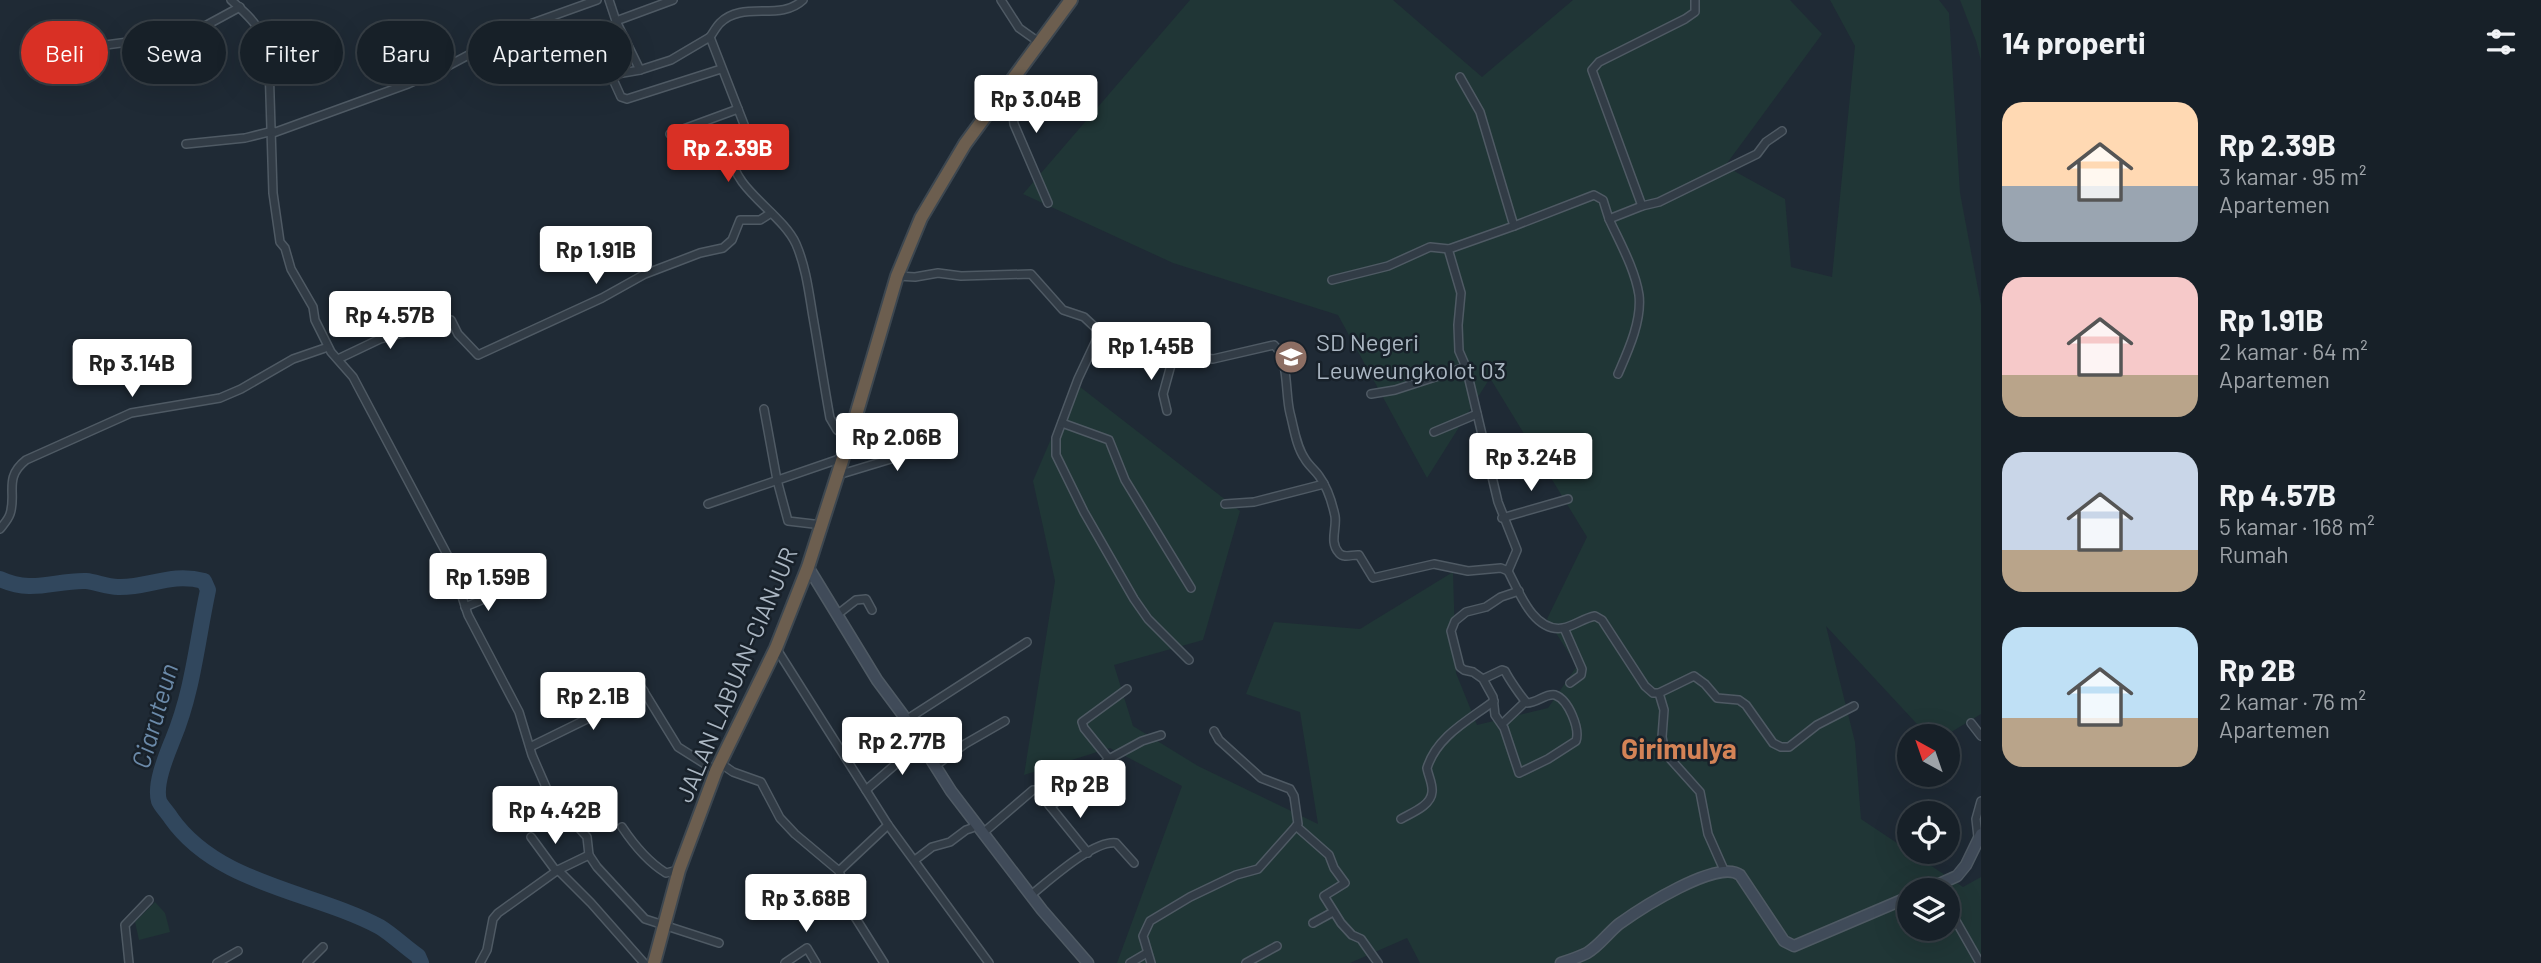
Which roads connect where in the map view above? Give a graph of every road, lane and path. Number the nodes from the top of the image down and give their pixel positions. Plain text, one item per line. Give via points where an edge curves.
1 (231, 0) edge
2 (597, 0) edge
3 (609, 0) edge
4 (673, 0) edge
5 (803, 0) edge
6 (1001, 0) edge
7 (1071, 0) edge
8 (1695, 0) edge
9 (240, 8) junction
10 (616, 21) joint
11 (710, 37) junction
12 (1040, 43) junction
13 (108, 45) edge
14 (632, 54) edge
15 (721, 69) junction
16 (640, 70) junction
17 (1460, 77) dead end
18 (1008, 86) junction
19 (738, 109) junction
20 (1782, 131) dead end
21 (273, 132) junction
22 (670, 134) dead end
23 (186, 144) dead end
24 (1048, 203) dead end
25 (1642, 206) junction
26 (771, 213) junction
27 (1609, 219) junction
28 (1514, 226) junction
29 (1450, 249) junction
30 (897, 276) junction
31 (1332, 280) dead end
32 (1100, 332) junction
33 (328, 347) junction
34 (1174, 354) junction
35 (338, 359) junction
36 (1466, 366) junction
37 (1618, 374) dead end
38 (1371, 394) dead end
39 (764, 409) dead end
40 (1167, 411) dead end
41 (1477, 414) junction
42 (1062, 423) junction
43 (1434, 432) dead end
44 (849, 439) junction
45 (947, 442) dead end
46 (843, 458) junction
47 (838, 475) junction
48 (777, 481) junction
49 (1324, 484) junction
50 (1568, 499) dead end
51 (709, 504) dead end
52 (1225, 504) dead end
53 (1502, 517) junction
54 (822, 525) junction
55 (0, 529) edge
56 (808, 567) junction
57 (1508, 571) junction
58 (1191, 588) dead end
59 (1519, 591) junction
60 (501, 592) dead end
61 (465, 607) junction
62 (872, 610) dead end
63 (838, 614) junction
64 (1564, 628) junction
65 (1027, 642) dead end
66 (776, 649) junction
67 (1189, 660) dead end
68 (635, 677) dead end
69 (1483, 679) junction
70 (1570, 683) dead end
71 (1128, 689) dead end
72 (644, 691) junction
73 (1659, 693) junction
74 (1494, 701) junction
75 (1525, 702) junction
76 (1854, 706) dead end
77 (906, 720) junction
78 (1005, 721) dead end
79 (1971, 723) dead end
80 (1502, 724) junction
81 (1214, 731) dead end
82 (1161, 735) dead end
83 (1981, 736) edge
84 (920, 743) junction
85 (530, 747) junction
86 (1109, 759) junction
87 (935, 766) junction
88 (718, 767) junction
89 (866, 790) junction
90 (1981, 801) edge
91 (1050, 806) junction
92 (1401, 819) dead end
93 (976, 822) junction
94 (888, 825) junction
95 (1296, 826) junction
96 (622, 827) dead end
97 (983, 833) junction
98 (1979, 836) edge
99 (531, 837) dead end
100 (1088, 853) junction
101 (589, 855) junction
102 (915, 860) junction
103 (1134, 863) dead end
104 (557, 870) junction
105 (679, 870) junction
106 (1724, 870) junction
107 (839, 871) junction
108 (1954, 878) edge
109 (1031, 895) junction
110 (149, 900) dead end
111 (1897, 902) edge
112 (1333, 912) junction
113 (1313, 923) dead end
114 (664, 926) junction
115 (1960, 928) edge
116 (719, 943) dead end
117 (1277, 946) dead end
118 (323, 947) dead end
119 (238, 951) dead end
120 (1147, 953) junction
121 (129, 963) edge
122 (217, 963) edge
123 (307, 963) edge
124 (481, 963) edge
125 (644, 963) edge
126 (654, 963) edge
127 (785, 963) edge
128 (816, 963) edge
129 (884, 963) edge
130 (989, 963) edge
131 (1088, 963) edge
132 (1130, 963) edge
133 (1151, 963) edge
134 (1246, 963) edge
135 (1378, 963) edge
136 (1561, 963) edge
137 (1980, 963) edge

1 - 9 street
2 - 21 street via 519,28 408,84
3 - 10 street
4 - 10 street
5 - 11 street via 782,10 733,14 718,24
6 - 12 street via 1019,27
7 - 12 highway, JALAN LABUAN-CIANJUR
8 - 25 street via 1695,12 1685,19 1599,62 1592,70
9 - 13 street via 181,39
9 - 21 street via 264,37
11 - 15 street
11 - 16 street via 671,60
12 - 18 highway, JALAN LABUAN-CIANJUR
14 - 16 street
15 - 16 street via 627,99 621,97 611,75
15 - 19 street
17 - 28 street via 1480,112
18 - 24 street via 1020,99 1014,124
18 - 30 highway, JALAN LABUAN-CIANJUR via 941,181
19 - 22 street
19 - 26 street via 745,136 732,154 732,162
20 - 25 street via 1752,158
21 - 23 street
21 - 33 street via 273,193 280,242
25 - 27 street
26 - 35 street via 760,220 740,220 732,240 723,248 645,274 478,355 451,320 380,339
26 - 44 street via 790,234 803,264 830,418
27 - 28 street via 1603,200 1594,195
27 - 37 street via 1639,298 1633,336
28 - 29 street
29 - 31 street via 1425,248 1388,266
29 - 36 street via 1461,293 1459,351
30 - 32 street via 1031,274 1063,310 1084,317
30 - 44 highway, JALAN LABUAN-CIANJUR
32 - 34 street via 1118,342
32 - 42 street
33 - 35 street
33 - 55 street via 293,359 220,398 131,413 26,460 14,476 11,511
34 - 40 street via 1163,394
34 - 49 street via 1222,358 1277,346 1301,452
35 - 61 street via 354,377 444,548
36 - 38 street
36 - 41 street
39 - 48 street
41 - 43 street
41 - 53 street
42 - 58 street via 1109,440 1125,480
42 - 67 street via 1056,455 1084,512 1148,619
44 - 46 highway, JALAN LABUAN-CIANJUR
45 - 47 street
46 - 47 highway, JALAN LABUAN-CIANJUR
46 - 48 street
47 - 54 highway, JALAN LABUAN-CIANJUR
48 - 51 street
48 - 54 street via 788,523
49 - 52 street via 1254,502
49 - 57 street via 1335,515 1333,538 1338,552 1359,555 1373,578 1434,564 1468,571
50 - 53 street
53 - 57 street via 1517,550
54 - 56 highway, JALAN LABUAN-CIANJUR
56 - 63 street
56 - 66 highway, JALAN LABUAN-CIANJUR
57 - 59 street
59 - 64 street via 1543,625
59 - 69 street via 1466,612 1453,625 1460,667
60 - 61 street
61 - 85 street via 519,712
62 - 63 street via 866,599 856,600
63 - 77 street
64 - 70 street via 1582,669
64 - 73 street via 1589,617 1602,620 1645,686
65 - 77 street
66 - 88 highway, JALAN LABUAN-CIANJUR
66 - 89 street
68 - 72 street
69 - 74 street
69 - 75 street via 1505,671
71 - 86 street via 1082,722
72 - 85 street
72 - 88 street via 678,747
73 - 76 street via 1694,677 1717,698 1739,699 1781,747 1789,747 1816,725
73 - 106 street via 1665,753 1700,792 1708,834
74 - 80 street via 1495,715
74 - 92 street via 1446,738 1427,768 1431,797
75 - 80 street
75 - 80 street via 1559,697 1572,715 1576,741 1519,773
77 - 84 street
78 - 87 street
79 - 83 street
81 - 95 street via 1261,778 1290,789
82 - 86 street
84 - 87 street
84 - 89 street
85 - 101 street via 549,794 587,836
86 - 91 street via 1083,785
87 - 93 street
88 - 105 highway, JALAN LABUAN-CIANJUR
88 - 107 street via 761,782 794,834
89 - 94 street
90 - 98 street via 1976,819
91 - 97 street via 1033,790
91 - 100 street
93 - 97 street
93 - 102 street
94 - 102 street
94 - 107 street
95 - 112 street via 1329,855 1345,883 1324,895
95 - 120 street via 1258,869 1190,897 1150,921 1143,936
96 - 105 street via 658,868 666,873
97 - 109 street
98 - 108 street
99 - 104 street
100 - 103 street via 1116,843
100 - 109 street
101 - 104 street
101 - 114 street via 645,919
102 - 130 street
104 - 124 street via 493,919
104 - 125 street
105 - 114 highway, JALAN LABUAN-CIANJUR
106 - 111 street via 1740,875 1784,941 1794,946
106 - 136 street via 1667,894 1618,925 1589,952
107 - 129 street via 855,917
109 - 131 street
110 - 121 street via 125,925
112 - 113 street
112 - 135 street
114 - 116 street
114 - 126 highway, JALAN LABUAN-CIANJUR
115 - 137 street
117 - 134 street
118 - 123 street
119 - 122 street
120 - 132 street
120 - 133 street
127 - 128 street via 807,948

